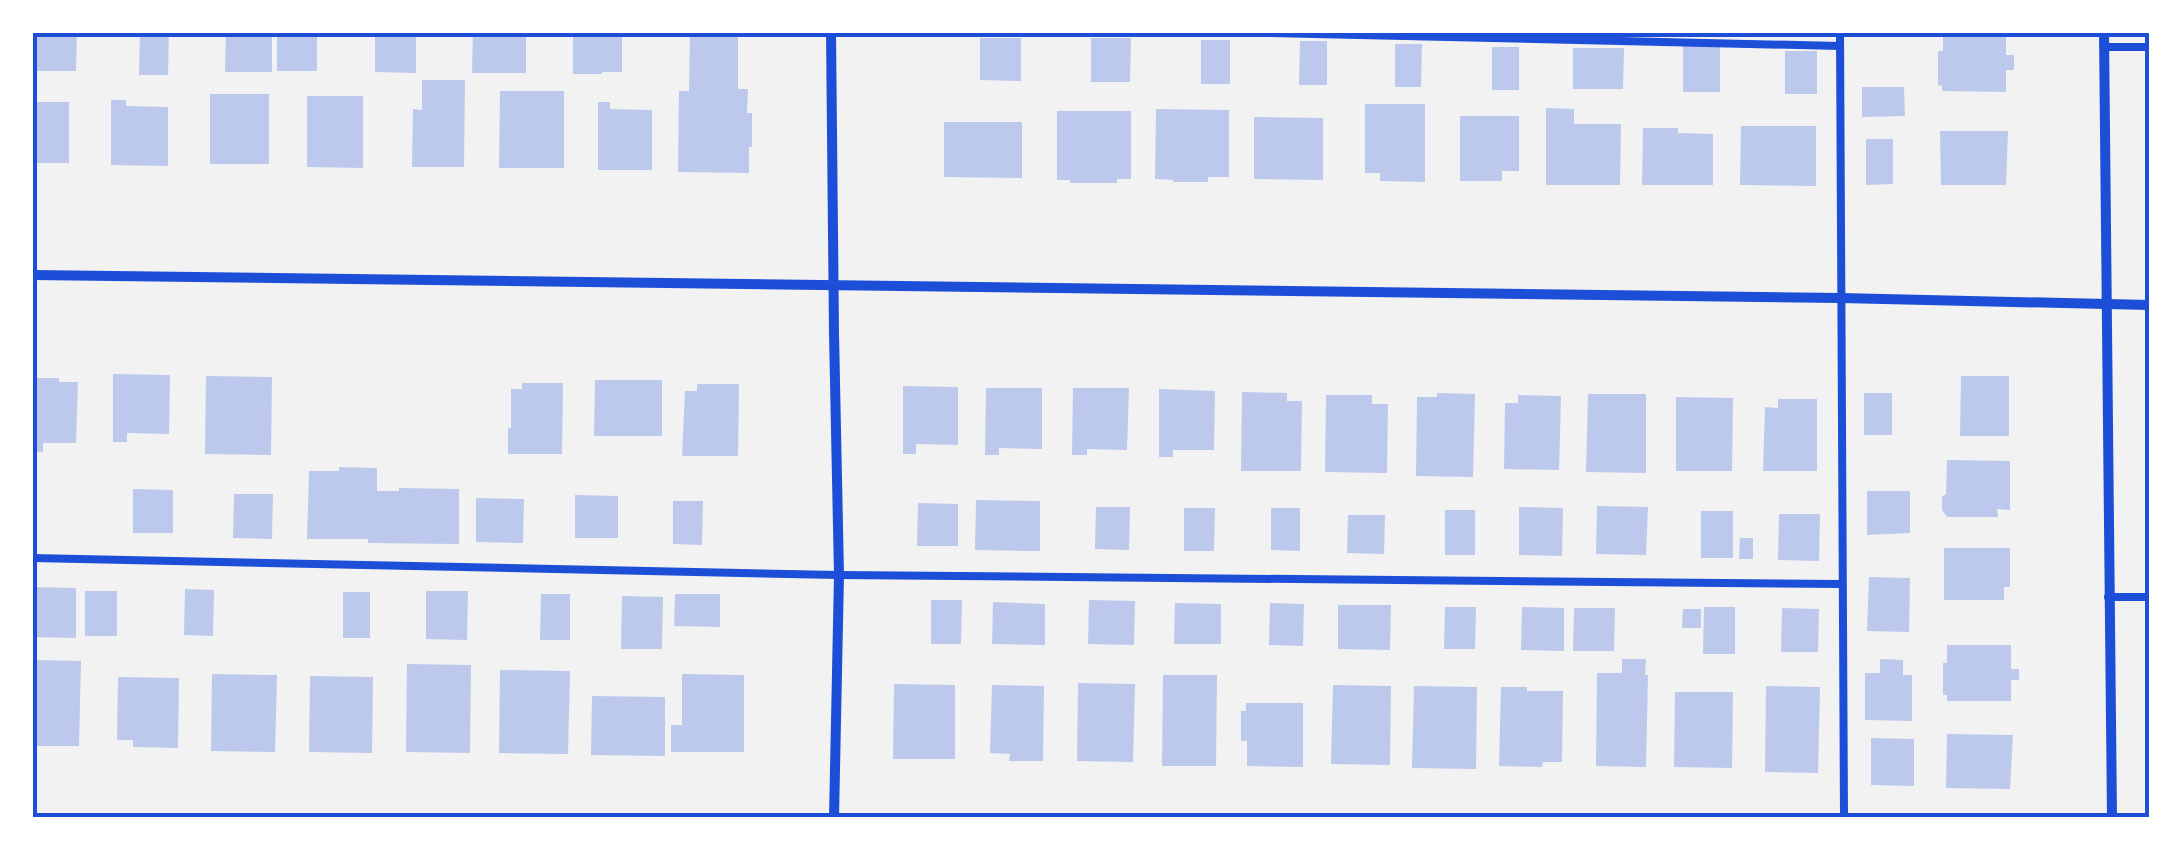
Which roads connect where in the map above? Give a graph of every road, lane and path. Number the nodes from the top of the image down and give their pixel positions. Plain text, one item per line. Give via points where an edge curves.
1 (831, 32) edge
2 (1227, 32) edge
3 (1840, 32) edge
4 (2104, 32) edge
5 (1840, 46) junction
6 (2104, 47) junction
7 (2150, 47) edge
8 (32, 275) edge
9 (833, 284) junction
10 (1840, 298) junction
11 (2107, 305) junction
12 (2150, 305) edge
13 (32, 558) edge
14 (839, 575) junction
15 (1842, 584) junction
16 (2108, 597) junction
17 (2150, 598) edge
18 (834, 818) edge
19 (1844, 818) edge
20 (2112, 818) edge

1 - 9 street
2 - 5 lane
3 - 5 lane
4 - 6 street
5 - 10 lane
6 - 7 lane
6 - 11 street
8 - 9 street
9 - 10 street
9 - 14 street
10 - 11 street
10 - 15 lane
11 - 12 street
11 - 16 street
13 - 14 lane
14 - 15 lane
14 - 18 street
15 - 19 lane
16 - 17 lane
16 - 20 street

